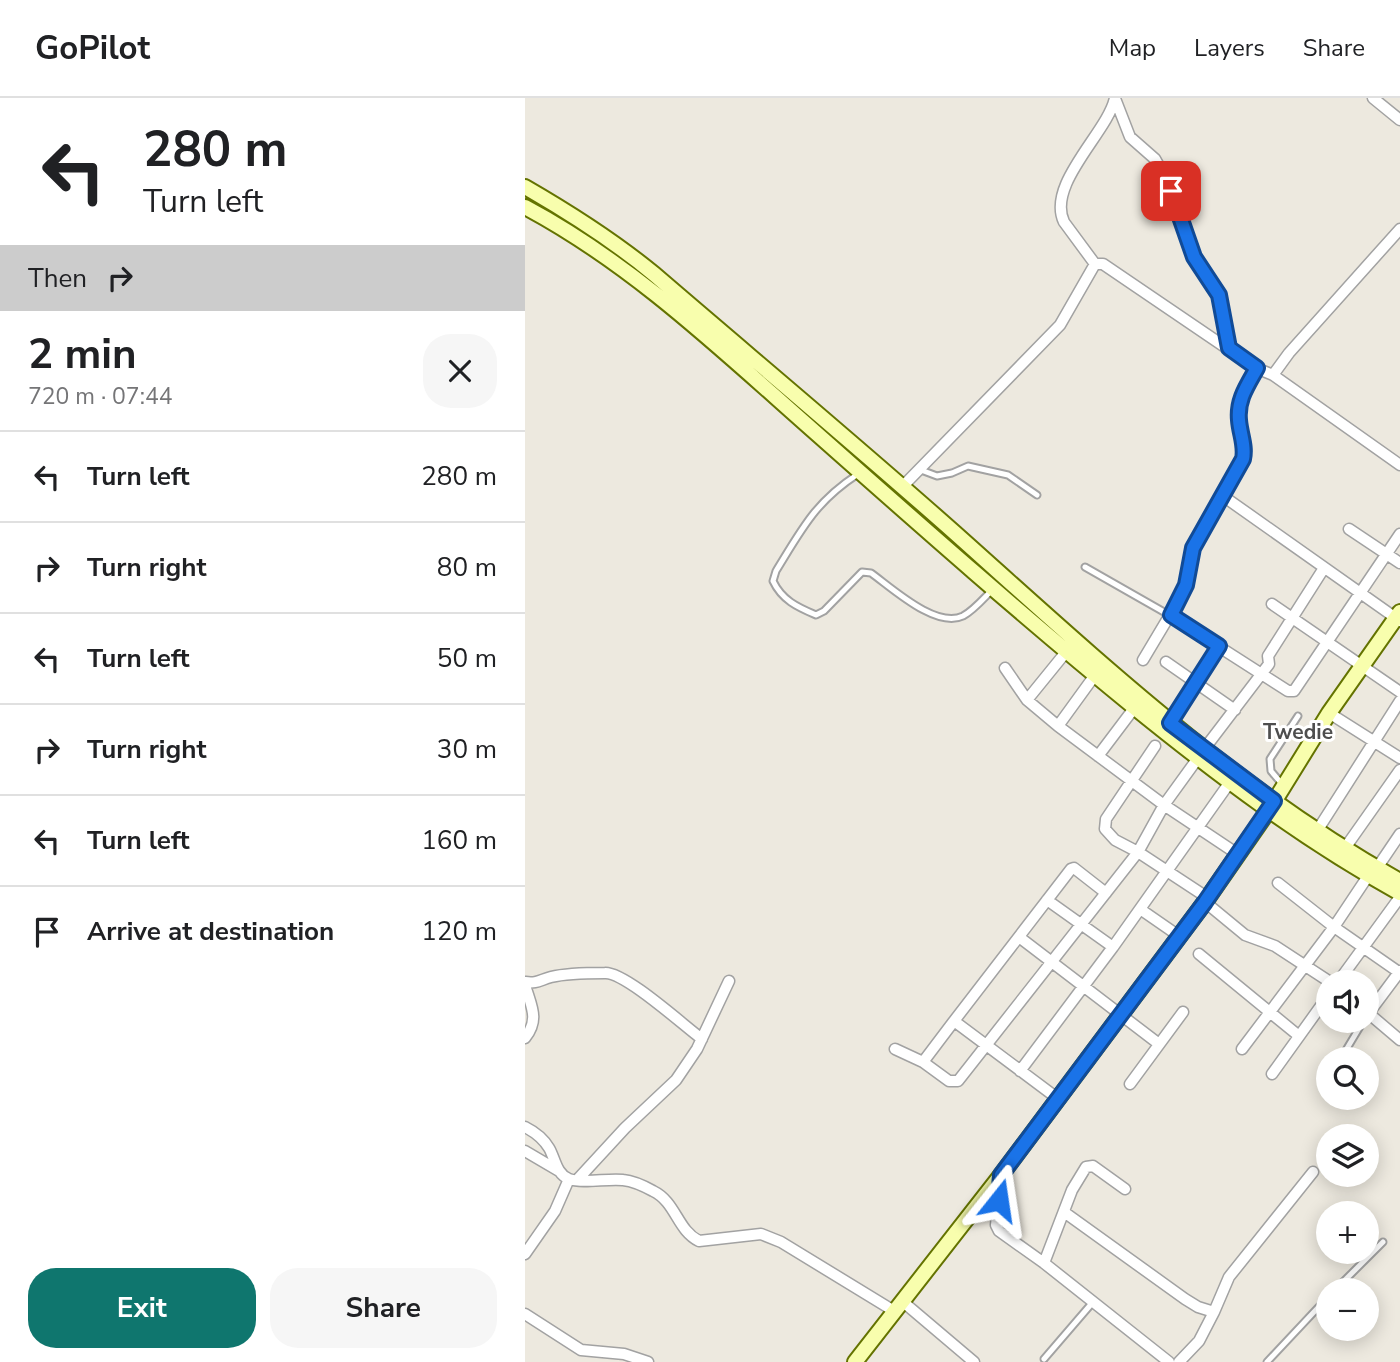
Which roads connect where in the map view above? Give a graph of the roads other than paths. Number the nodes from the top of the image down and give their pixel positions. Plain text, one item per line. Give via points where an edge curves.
1 (1115, 99) edge
2 (1380, 100) edge
3 (1400, 120) edge
4 (525, 187) edge
5 (525, 207) edge
6 (1400, 229) edge
7 (1095, 264) junction
8 (1229, 348) junction
9 (1257, 368) junction
10 (1273, 375) junction
11 (1400, 464) edge
12 (921, 470) junction
13 (861, 472) junction
14 (903, 486) junction
15 (1037, 495) dead end
16 (1223, 496) junction
17 (1349, 529) dead end
18 (1400, 534) edge
19 (1386, 554) junction
20 (1400, 563) edge
21 (1085, 567) dead end
22 (1324, 568) junction
23 (993, 588) junction
24 (1360, 591) junction
25 (1272, 604) dead end
26 (1171, 615) junction
27 (1399, 617) edge
28 (1293, 618) junction
29 (1327, 642) junction
30 (1219, 646) junction
31 (1066, 652) junction
32 (1143, 660) dead end
33 (1166, 662) dead end
34 (1363, 666) junction
35 (1005, 668) dead end
36 (1095, 675) junction
37 (1262, 675) junction
38 (1196, 682) junction
39 (1400, 692) edge
40 (1027, 700) junction
41 (1400, 701) edge
42 (1135, 707) junction
43 (1235, 710) junction
44 (1329, 713) junction
45 (1298, 716) dead end
46 (1170, 723) junction
47 (1058, 726) junction
48 (1375, 741) junction
49 (1155, 746) dead end
50 (1201, 753) junction
51 (1098, 756) junction
52 (1400, 758) edge
53 (1400, 770) edge
54 (1132, 781) junction
55 (1230, 782) junction
56 (1284, 786) junction
57 (1164, 805) junction
58 (1272, 806) junction
59 (1198, 828) junction
60 (1317, 831) junction
61 (1400, 834) edge
62 (1345, 848) junction
63 (1138, 852) junction
64 (1239, 855) junction
65 (1167, 872) junction
66 (1373, 872) junction
67 (1400, 881) edge
68 (1278, 883) dead end
69 (1106, 893) junction
70 (1400, 895) edge
71 (1047, 900) junction
72 (1206, 900) junction
73 (1140, 909) junction
74 (1081, 924) junction
75 (1334, 927) junction
76 (1179, 936) junction
77 (1019, 937) junction
78 (1113, 947) junction
79 (1364, 948) junction
80 (1199, 954) dead end
81 (1052, 963) junction
82 (1305, 965) junction
83 (1348, 970) edge
84 (1400, 972) edge
85 (1316, 973) edge
86 (729, 981) dead end
87 (525, 984) edge
88 (1082, 987) junction
89 (1379, 1000) edge
90 (1183, 1012) dead end
91 (1270, 1012) junction
92 (1316, 1013) edge
93 (1120, 1015) junction
94 (954, 1021) junction
95 (1379, 1025) edge
96 (1299, 1036) junction
97 (525, 1038) edge
98 (702, 1039) junction
99 (1400, 1040) edge
100 (1159, 1044) junction
101 (986, 1045) junction
102 (895, 1049) dead end
103 (1242, 1049) dead end
104 (923, 1062) junction
105 (1020, 1071) junction
106 (1272, 1074) dead end
107 (1130, 1084) dead end
108 (1057, 1098) junction
109 (525, 1127) edge
110 (525, 1152) edge
111 (559, 1172) junction
112 (1313, 1172) dead end
113 (1001, 1175) junction
114 (574, 1179) junction
115 (1125, 1189) dead end
116 (1064, 1212) junction
117 (1383, 1242) dead end
118 (525, 1254) edge
119 (1044, 1263) junction
120 (1347, 1278) edge
121 (1093, 1302) junction
122 (898, 1306) junction
123 (1316, 1310) edge
124 (1214, 1312) junction
125 (525, 1314) edge
126 (603, 1358) edge
127 (1044, 1359) dead end
128 (648, 1362) edge
129 (855, 1362) edge
130 (974, 1362) edge
131 (1169, 1362) edge
132 (1179, 1362) edge
133 (1267, 1362) edge

1 - 7 street via 1066,185 1061,205 1064,222
1 - 8 street via 1131,137 1155,159 1164,175 1194,257 1219,295
2 - 3 street
4 - 14 street via 622,248
5 - 13 street via 643,283
6 - 10 street
7 - 8 street via 1103,264
7 - 12 street via 1060,325
8 - 9 street
9 - 10 street
9 - 16 street via 1239,400 1243,459
10 - 11 street
12 - 14 street
12 - 15 lane via 937,476 968,466 1008,475
13 - 23 street
13 - 23 lane via 833,491 809,518 776,571 773,581 778,591 793,605 817,615 862,572 871,573 919,608 950,619 962,616
14 - 46 street
16 - 22 street
16 - 26 street via 1193,548 1186,585
17 - 19 street
18 - 19 street
19 - 20 street
19 - 24 street
21 - 26 lane
22 - 24 street
22 - 28 street
23 - 31 street
24 - 27 street
24 - 29 street
25 - 28 street
26 - 30 street
26 - 32 street
27 - 34 street
28 - 29 street
28 - 37 street via 1268,656
29 - 34 street
29 - 37 street via 1294,691
30 - 37 street
30 - 38 street
31 - 36 street
31 - 40 street
33 - 38 street
34 - 39 street
34 - 44 street
35 - 40 street
36 - 42 street
36 - 47 street
37 - 43 street
38 - 43 street
38 - 46 street
40 - 47 street
41 - 48 street
42 - 50 street
42 - 51 street
43 - 50 street
44 - 48 street
44 - 56 street
45 - 56 lane via 1270,759 1271,771
46 - 50 street
47 - 51 street
48 - 52 street
48 - 60 street
49 - 54 street
50 - 55 street
50 - 57 street
50 - 58 street
51 - 54 street
53 - 62 street
54 - 57 street
54 - 63 street via 1106,819 1105,830
55 - 58 street
55 - 59 street
56 - 58 street
57 - 59 street
57 - 63 street
58 - 60 street
58 - 64 street
58 - 66 street
59 - 64 street
59 - 65 street
60 - 62 street
61 - 66 street
62 - 66 street
63 - 65 street
63 - 69 street
64 - 72 street
65 - 72 street
65 - 73 street
66 - 67 street
66 - 70 street
66 - 75 street
68 - 75 street
69 - 71 street via 1074,867
69 - 74 street
70 - 79 street
71 - 74 street
71 - 77 street
72 - 76 street
72 - 82 street via 1245,935 1275,946
73 - 76 street
73 - 78 street
74 - 78 street
74 - 81 street
75 - 79 street
75 - 82 street
76 - 93 street
77 - 81 street
77 - 94 street
78 - 88 street
79 - 83 street
79 - 84 street
80 - 91 street
81 - 88 street
81 - 101 street
82 - 85 street
82 - 91 street
84 - 89 street
86 - 98 street
87 - 97 street via 533,1012 533,1028
87 - 98 street via 608,972
88 - 93 street
88 - 105 street
90 - 100 street
91 - 96 street
91 - 103 street
92 - 96 street
93 - 100 street
93 - 108 street
94 - 101 street
94 - 104 street
95 - 99 street
96 - 106 street
98 - 114 street via 676,1080
100 - 107 street
101 - 104 street via 958,1081
101 - 105 street
102 - 104 street
105 - 108 street
108 - 113 street
109 - 111 street via 549,1148
110 - 111 street
111 - 114 street
112 - 124 street via 1229,1277
113 - 119 street via 996,1225
113 - 122 street
114 - 118 street
114 - 122 street via 622,1180 656,1192 699,1241 761,1234
115 - 116 street via 1093,1166 1086,1167
116 - 119 street
116 - 124 street via 1185,1299
117 - 120 lane
119 - 121 street
121 - 127 lane
121 - 131 street
122 - 129 street
122 - 130 street
123 - 133 lane
124 - 132 street via 1199,1341
125 - 126 street via 581,1350
126 - 128 street via 624,1353

